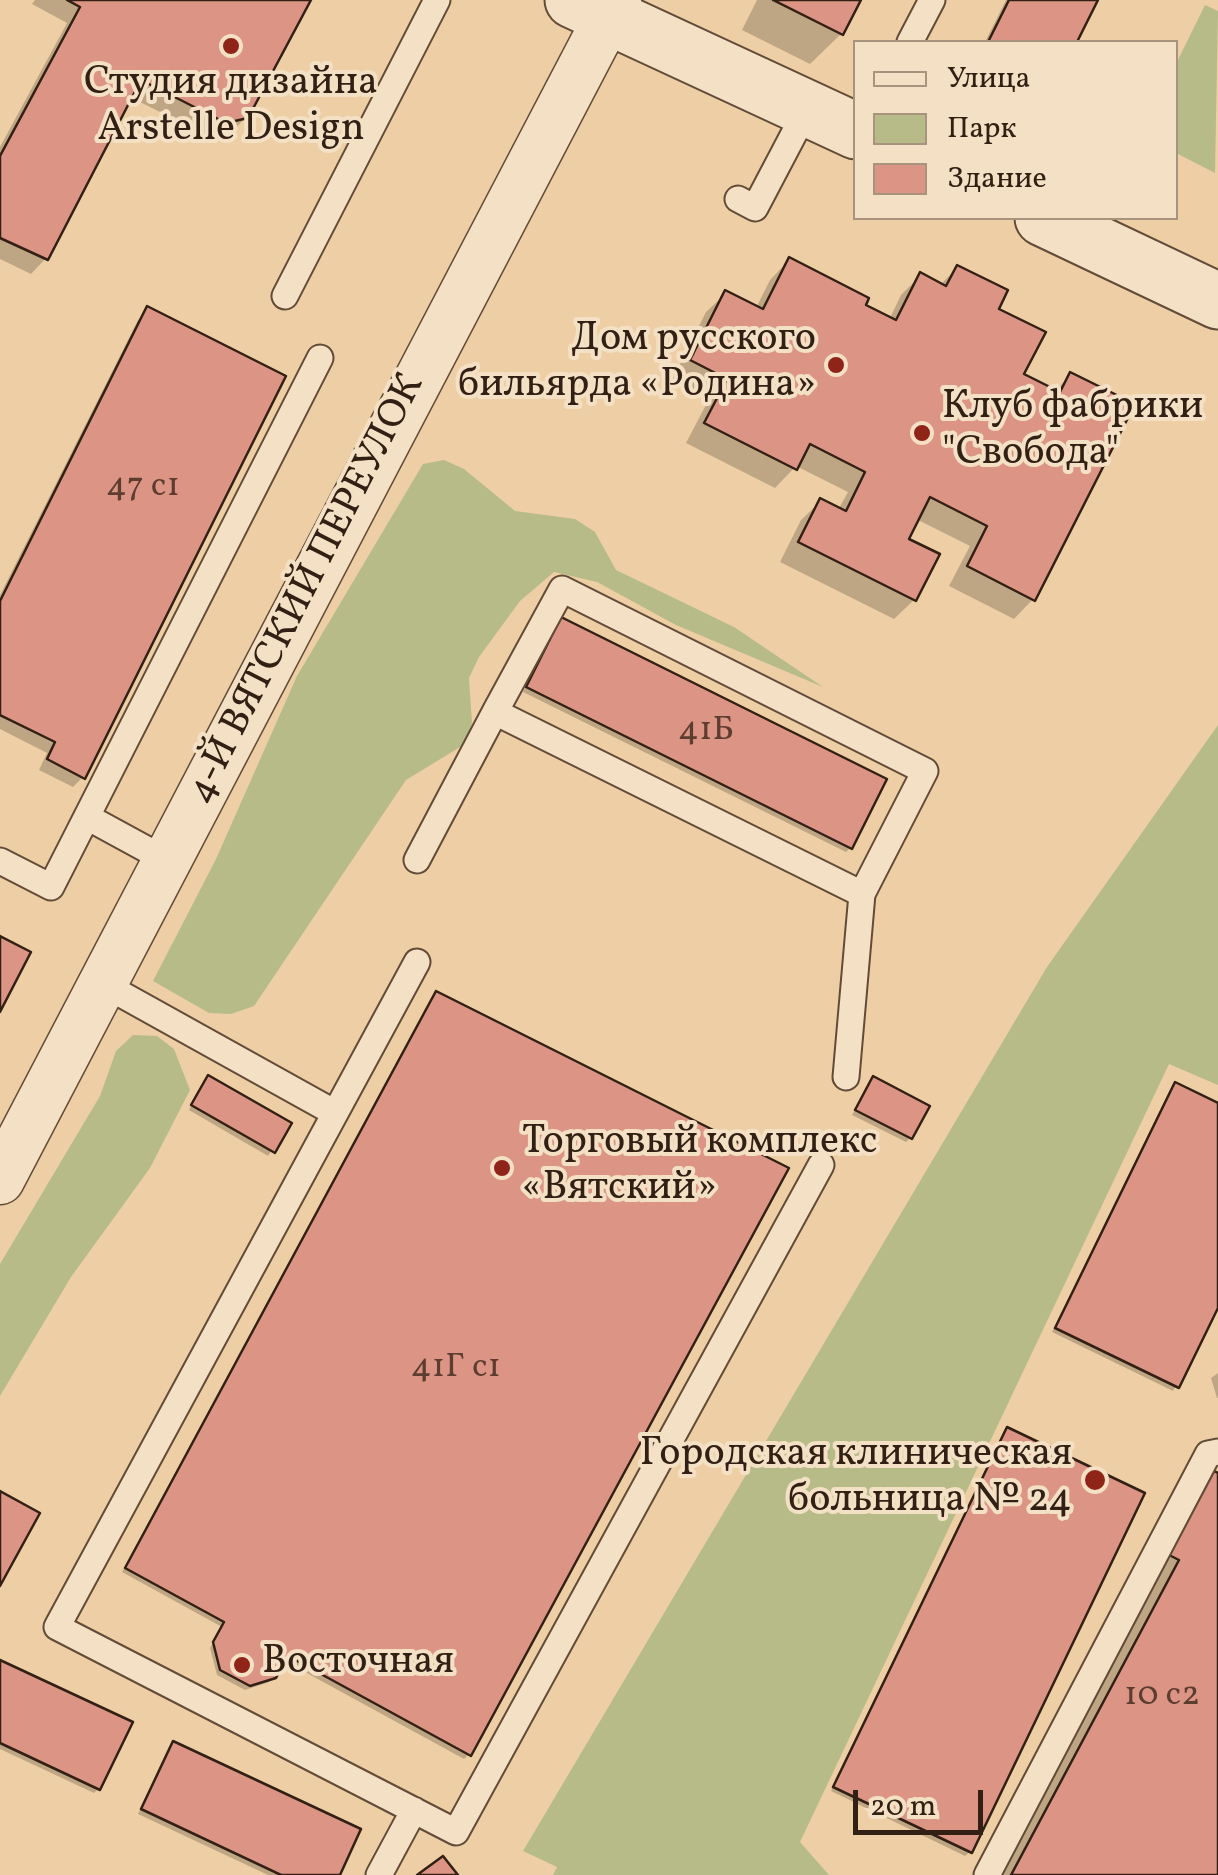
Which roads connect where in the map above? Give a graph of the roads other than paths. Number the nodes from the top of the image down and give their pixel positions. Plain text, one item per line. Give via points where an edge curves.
1 (437, 0) edge
2 (932, 0) edge
3 (600, 5) edge
4 (911, 40) edge
5 (807, 108) junction
6 (853, 130) edge
7 (738, 199) dead end
8 (1047, 220) edge
9 (285, 296) dead end
10 (1218, 301) edge
11 (320, 358) dead end
12 (496, 712) junction
13 (89, 818) junction
14 (168, 860) junction
15 (418, 860) dead end
16 (0, 861) edge
17 (862, 894) junction
18 (417, 962) dead end
19 (103, 984) junction
20 (846, 1077) dead end
21 (335, 1113) junction
22 (821, 1165) dead end
23 (0, 1180) edge
24 (1218, 1452) edge
25 (414, 1810) junction
26 (379, 1875) edge
27 (987, 1875) edge

1 - 9 lane
2 - 4 lane
3 - 5 street
3 - 14 street, 4-Й ВЯТСКИЙ ПЕРЕУЛОК
5 - 6 street
5 - 7 lane via 755,208
8 - 10 street
11 - 13 lane
12 - 15 lane
12 - 17 lane
12 - 17 lane via 562,589 925,771
13 - 14 lane
13 - 16 lane via 52,886
14 - 19 street, 4-Й ВЯТСКИЙ ПЕРЕУЛОК
17 - 20 lane
18 - 21 lane
19 - 21 lane
19 - 23 street, 4-Й ВЯТСКИЙ ПЕРЕУЛОК
21 - 25 lane via 57,1627
22 - 25 lane via 456,1832
24 - 27 lane via 1208,1454
25 - 26 lane

